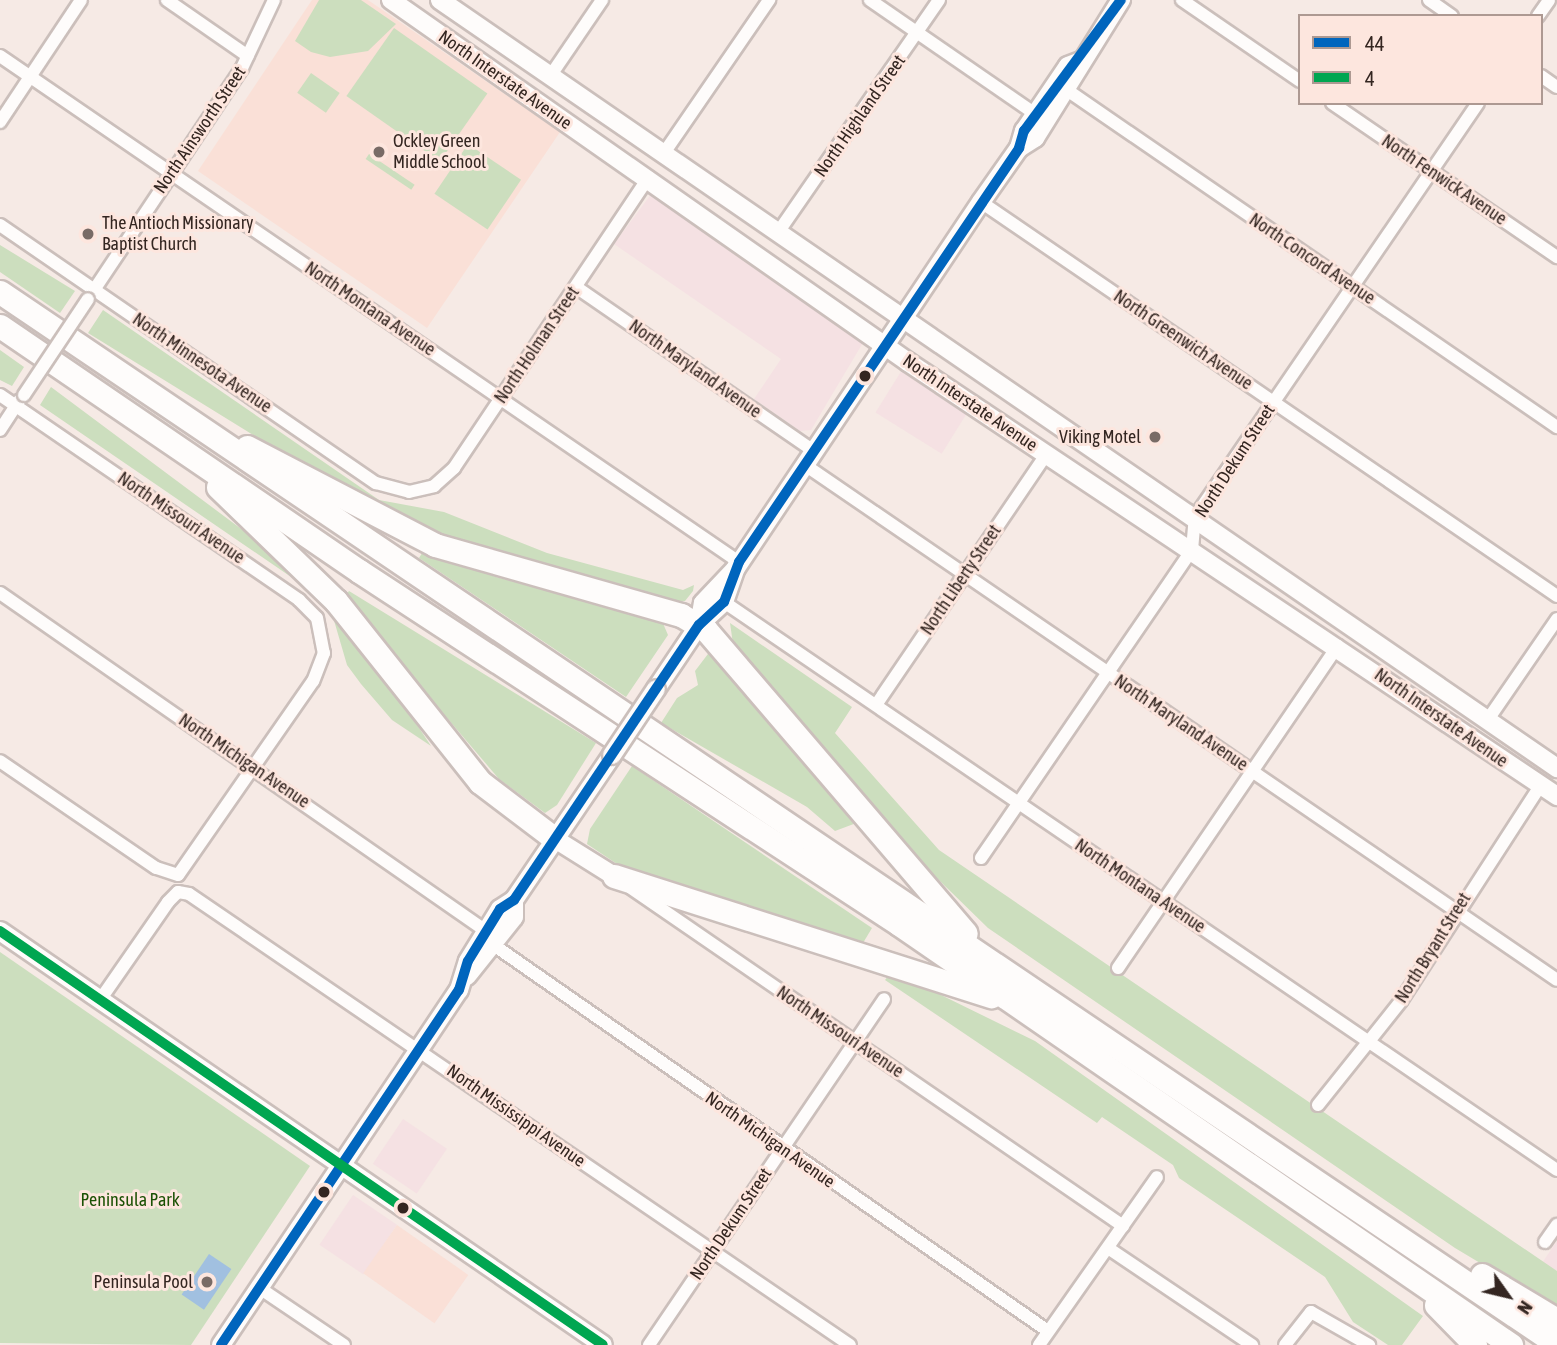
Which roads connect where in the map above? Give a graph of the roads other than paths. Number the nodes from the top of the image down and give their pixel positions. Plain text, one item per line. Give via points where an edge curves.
1 (81, 0) edge
2 (167, 0) edge
3 (274, 0) edge
4 (391, 0) edge
5 (440, 0) edge
6 (602, 0) edge
7 (769, 0) edge
8 (870, 0) edge
9 (939, 0) edge
10 (1121, 0) edge
11 (1182, 0) edge
12 (1429, 0) edge
13 (1449, 14) edge
14 (917, 33) junction
15 (0, 55) edge
16 (248, 56) junction
17 (1081, 61) junction
18 (551, 75) junction
19 (30, 76) junction
20 (1298, 80) edge
21 (1067, 90) junction
22 (1335, 105) edge
23 (1477, 105) edge
24 (1035, 114) junction
25 (0, 122) edge
26 (1020, 148) junction
27 (664, 153) junction
28 (1431, 171) junction
29 (171, 173) junction
30 (649, 177) junction
31 (981, 202) junction
32 (0, 225) edge
33 (779, 231) junction
34 (1557, 257) edge
35 (1352, 286) junction
36 (576, 287) junction
37 (0, 292) edge
38 (91, 294) junction
39 (902, 317) junction
40 (0, 326) edge
41 (885, 343) junction
42 (0, 395) edge
43 (153, 397) junction
44 (501, 398) junction
45 (1273, 401) junction
46 (16, 407) junction
47 (1557, 427) edge
48 (0, 430) edge
49 (184, 452) junction
50 (1046, 455) junction
51 (809, 458) junction
52 (409, 492) joint
53 (1195, 517) junction
54 (1192, 550) junction
55 (737, 565) junction
56 (964, 575) junction
57 (0, 593) edge
58 (1557, 596) edge
59 (724, 601) junction
60 (1557, 619) edge
61 (699, 625) junction
62 (1338, 646) junction
63 (1108, 673) junction
64 (876, 705) junction
65 (1489, 718) junction
66 (0, 761) edge
67 (254, 768) junction
68 (1557, 768) edge
69 (1253, 771) junction
70 (1541, 785) junction
71 (1557, 796) edge
72 (1018, 803) junction
73 (555, 839) junction
74 (981, 858) dead end
75 (614, 876) junction
76 (1164, 902) junction
77 (1455, 911) junction
78 (0, 931) edge
79 (491, 938) junction
80 (976, 946) junction
81 (1118, 968) dead end
82 (1557, 980) edge
83 (884, 999) dead end
84 (100, 1000) junction
85 (1015, 1004) junction
86 (1367, 1040) junction
87 (855, 1042) junction
88 (420, 1049) junction
89 (1318, 1105) dead end
90 (782, 1148) junction
91 (340, 1165) junction
92 (1557, 1170) edge
93 (1157, 1177) dead end
94 (1557, 1225) edge
95 (1123, 1226) junction
96 (1545, 1242) dead end
97 (1108, 1248) junction
98 (713, 1251) junction
99 (1433, 1259) junction
100 (1399, 1268) junction
101 (261, 1289) junction
102 (1557, 1320) edge
103 (1048, 1331) junction
104 (1557, 1344) edge
105 (221, 1345) edge
106 (344, 1345) edge
107 (603, 1345) edge
108 (649, 1345) edge
109 (850, 1345) edge
110 (1039, 1345) edge
111 (1252, 1345) edge
112 (1285, 1345) edge
113 (1369, 1345) edge
114 (1475, 1345) edge
115 (1511, 1345) edge

1 - 19 street
2 - 16 street
3 - 16 street, North Ainsworth Street
4 - 30 street, North Interstate Avenue
5 - 18 street, North Interstate Avenue
6 - 18 street
7 - 27 street
8 - 14 street
9 - 14 street, North Highland Street
10 - 17 street
11 - 20 street
12 - 13 street
14 - 24 street
14 - 33 street, North Highland Street
15 - 19 street, North Montana Avenue
16 - 29 street, North Ainsworth Street
17 - 21 street
17 - 24 street via 1068,66
18 - 27 street, North Interstate Avenue
19 - 25 street
19 - 29 street, North Montana Avenue
21 - 26 street via 1035,138
21 - 35 street, North Concord Avenue
22 - 28 street, North Fenwick Avenue
23 - 28 street, North Dekum Street
24 - 26 street
26 - 31 street
27 - 33 street, North Interstate Avenue
28 - 34 street, North Fenwick Avenue
28 - 35 street, North Dekum Street
29 - 38 street, North Ainsworth Street
29 - 44 street, North Montana Avenue
30 - 36 street, North Holman Street
30 - 41 street, North Interstate Avenue
31 - 39 street
31 - 45 street, North Greenwich Avenue
32 - 38 street, North Minnesota Avenue
33 - 39 street, North Interstate Avenue
35 - 45 street, North Dekum Street
35 - 47 street, North Concord Avenue
36 - 44 street, North Holman Street
36 - 51 street, North Maryland Avenue
37 - 43 highway
38 - 46 street, North Ainsworth Street, bridge
38 - 52 street, North Minnesota Avenue via 376,482
39 - 41 street
39 - 53 street, North Interstate Avenue
40 - 49 highway
41 - 50 street, North Interstate Avenue
41 - 51 street
42 - 46 street, North Missouri Avenue
43 - 61 highway via 435,545
43 - 80 highway
44 - 52 street, North Holman Street via 445,478
44 - 55 street, North Montana Avenue
45 - 53 street, North Dekum Street
45 - 58 street, North Greenwich Avenue
46 - 48 street, North Ainsworth Street
46 - 67 street, North Missouri Avenue via 299,600 321,629 321,666
49 - 73 highway via 335,601 480,782
49 - 85 highway
50 - 54 street, North Interstate Avenue
50 - 56 street, North Liberty Street
51 - 55 street
51 - 56 street, North Maryland Avenue
53 - 54 street, North Dekum Street
53 - 65 street, North Interstate Avenue
54 - 62 street, North Interstate Avenue
54 - 63 street, North Dekum Street
55 - 59 street
55 - 61 street via 703,603
56 - 63 street, North Maryland Avenue
56 - 64 street, North Liberty Street
57 - 67 street, North Michigan Avenue
59 - 61 street
59 - 64 street, North Montana Avenue
60 - 65 street
61 - 73 street, bridge
61 - 80 highway via 931,886
62 - 69 street
62 - 70 street, North Interstate Avenue
63 - 69 street, North Maryland Avenue
63 - 72 street, North Dekum Street
64 - 72 street, North Montana Avenue
65 - 68 street, North Interstate Avenue
66 - 67 street via 156,868 178,875
67 - 79 street, North Michigan Avenue
69 - 76 street
69 - 77 street, North Maryland Avenue
70 - 71 street, North Interstate Avenue
70 - 77 street, North Bryant Street
72 - 74 street, North Dekum Street
72 - 76 street, North Montana Avenue
73 - 75 street, North Missouri Avenue
73 - 79 street via 514,900 514,917
75 - 85 highway
75 - 87 street, North Missouri Avenue
76 - 81 street
76 - 86 street, North Montana Avenue
77 - 82 street, North Maryland Avenue
77 - 86 street, North Bryant Street via 1401,1001
78 - 84 street
79 - 88 street
79 - 90 street, North Michigan Avenue
80 - 99 highway
83 - 87 street, North Dekum Street
84 - 88 street, North Mississippi Avenue via 180,892
84 - 91 street
85 - 100 highway
86 - 89 street, North Bryant Street
86 - 92 street, North Montana Avenue
87 - 90 street, North Dekum Street
87 - 95 street, North Missouri Avenue
88 - 91 street
88 - 98 street, North Mississippi Avenue
90 - 98 street, North Dekum Street
90 - 103 street, North Michigan Avenue
91 - 101 street
91 - 107 street
93 - 95 street
94 - 96 street
95 - 97 street
97 - 103 street
97 - 111 street
98 - 108 street, North Dekum Street
98 - 109 street, North Mississippi Avenue
99 - 102 highway via 1453,1258
99 - 104 highway
100 - 114 highway
100 - 115 highway
101 - 105 street
101 - 106 street
103 - 110 street
112 - 113 street via 1311,1312

